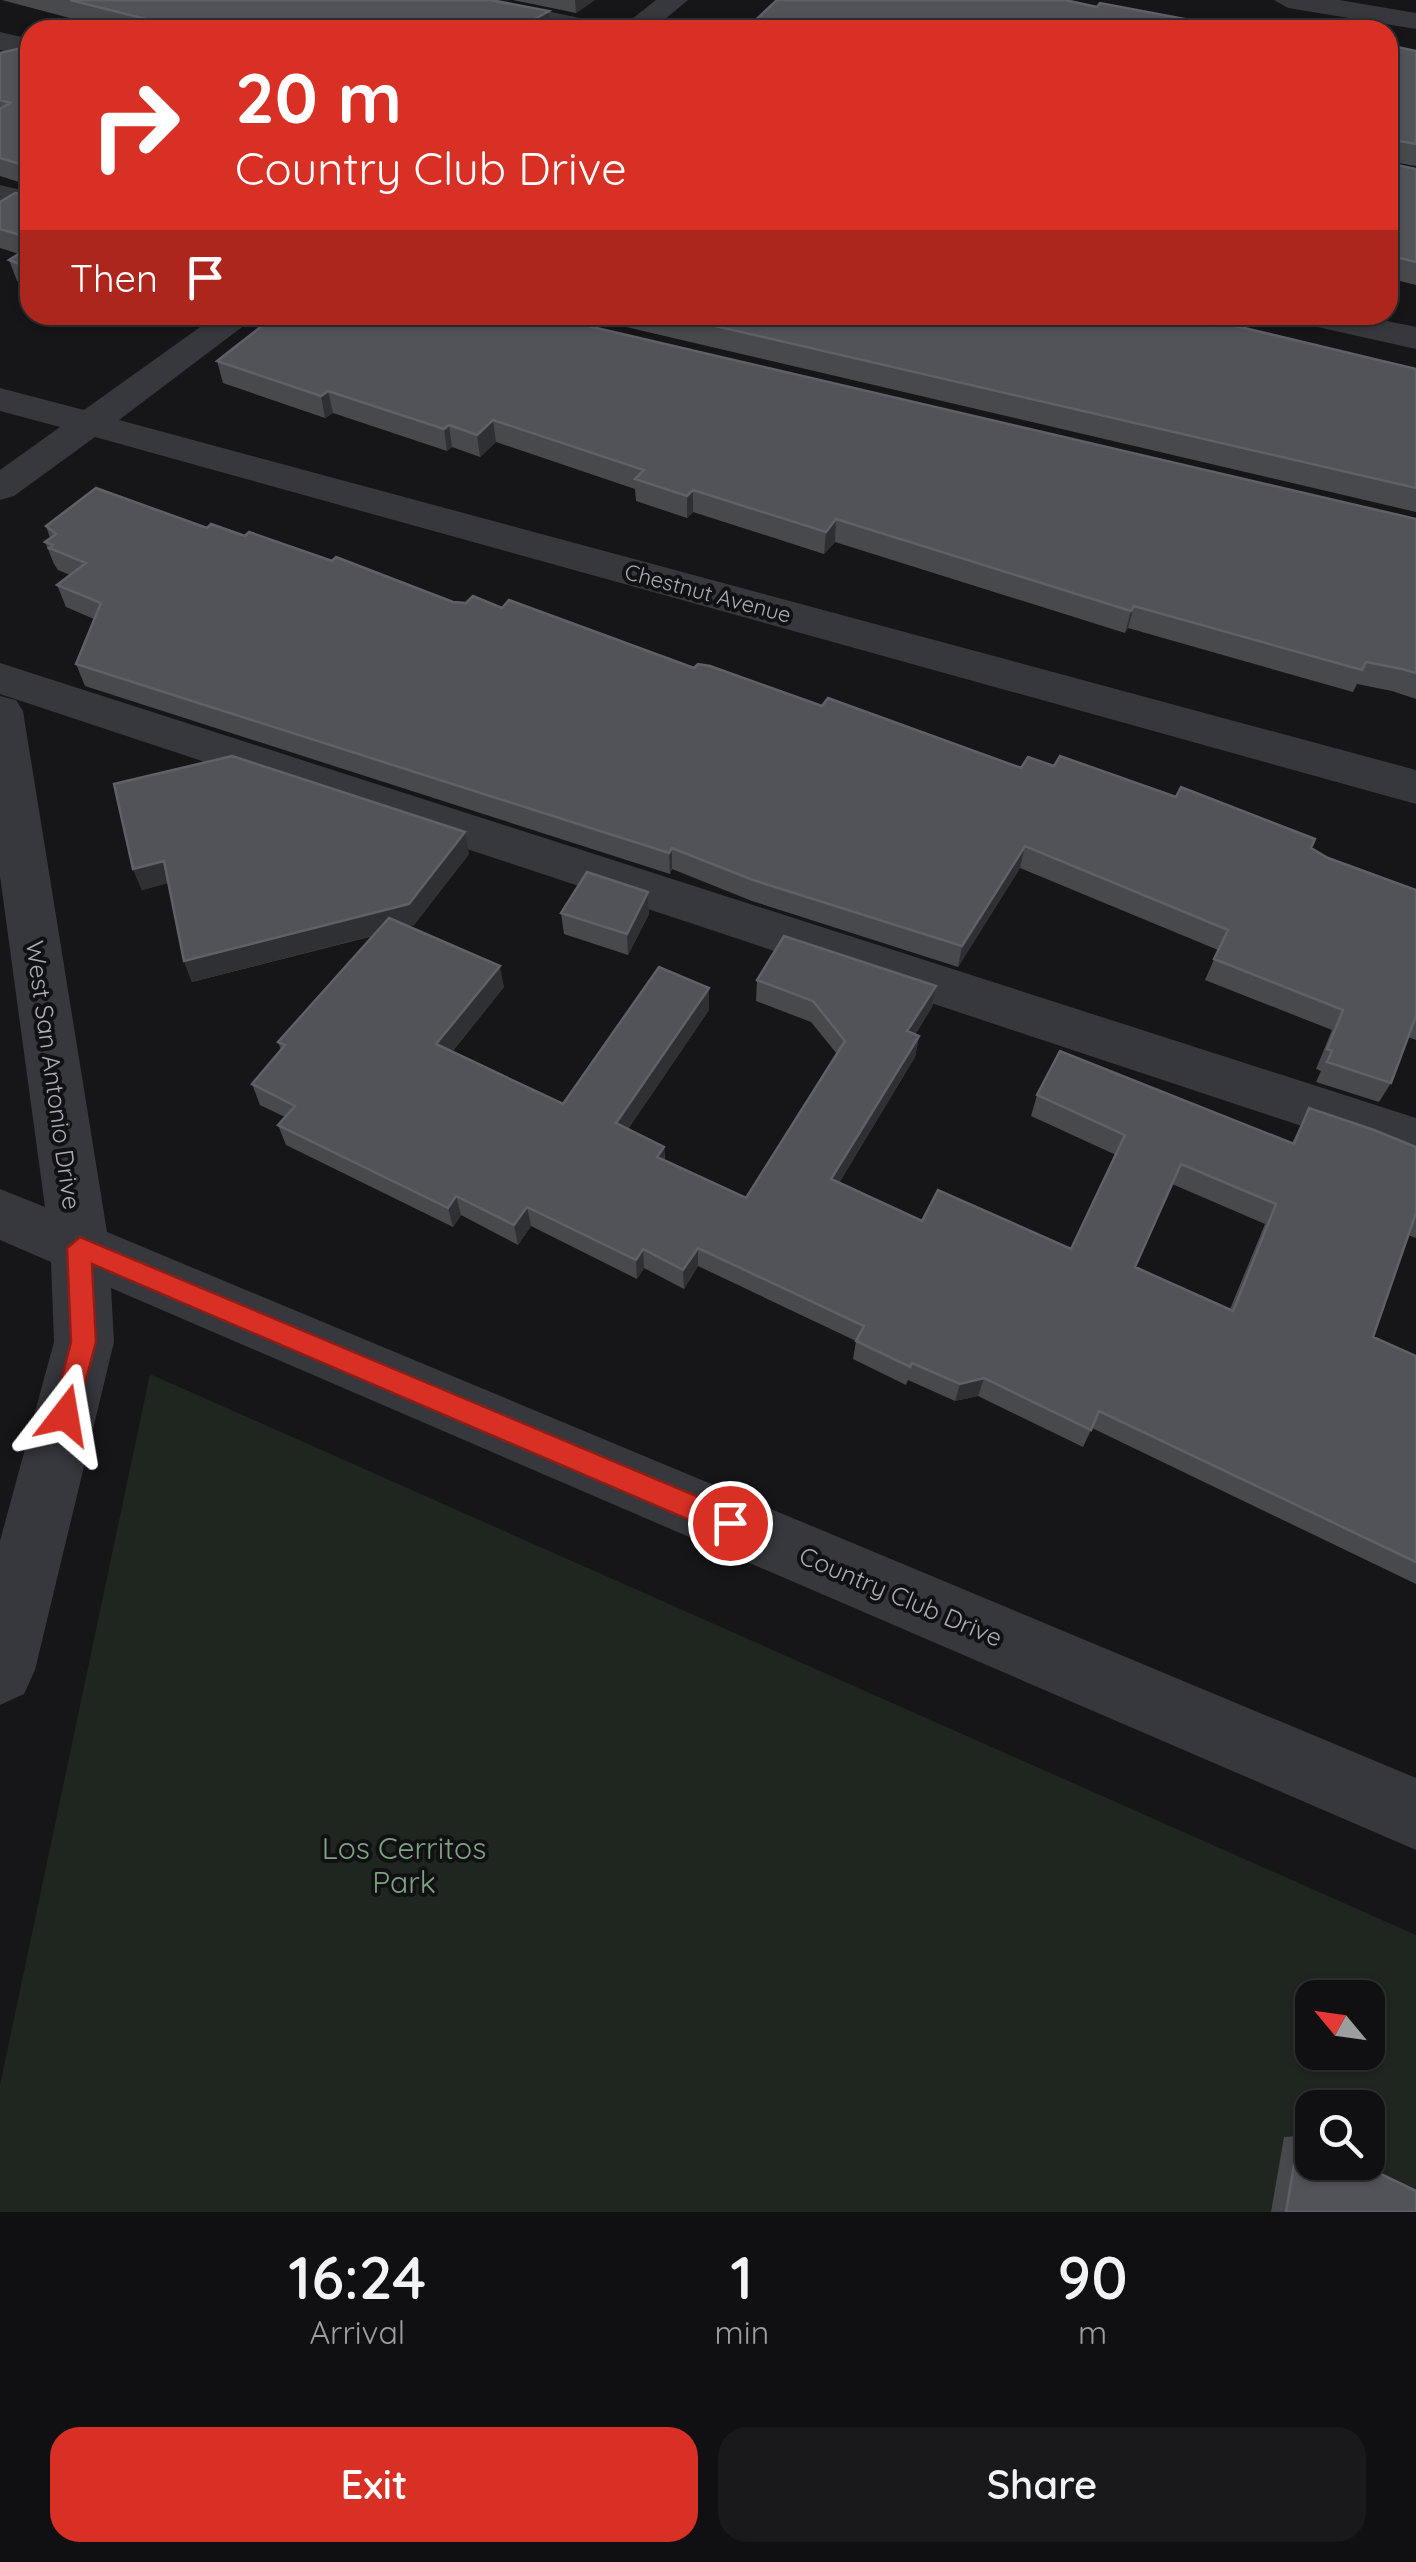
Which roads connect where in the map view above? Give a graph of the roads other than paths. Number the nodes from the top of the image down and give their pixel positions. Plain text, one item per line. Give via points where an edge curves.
1 (451, 0) edge
2 (674, 0) edge
3 (1288, 0) edge
4 (557, 20) edge
5 (647, 20) edge
6 (1416, 21) edge
7 (226, 325) edge
8 (1354, 325) edge
9 (1416, 338) edge
10 (0, 399) edge
11 (89, 424) junction
12 (0, 488) edge
13 (0, 678) edge
14 (0, 711) edge
15 (1416, 787) edge
16 (1416, 1140) edge
17 (0, 1214) edge
18 (80, 1248) junction
19 (0, 1670) edge
20 (1416, 1814) edge

1 - 4 street
2 - 5 street
3 - 6 street
7 - 11 street
8 - 9 street
10 - 11 street, Chestnut Avenue
11 - 12 street
11 - 15 street, Chestnut Avenue
13 - 16 street
14 - 18 street, West San Antonio Drive
17 - 18 street, Country Club Drive
18 - 19 street, West San Antonio Drive via 84,1342
18 - 20 street, Country Club Drive

